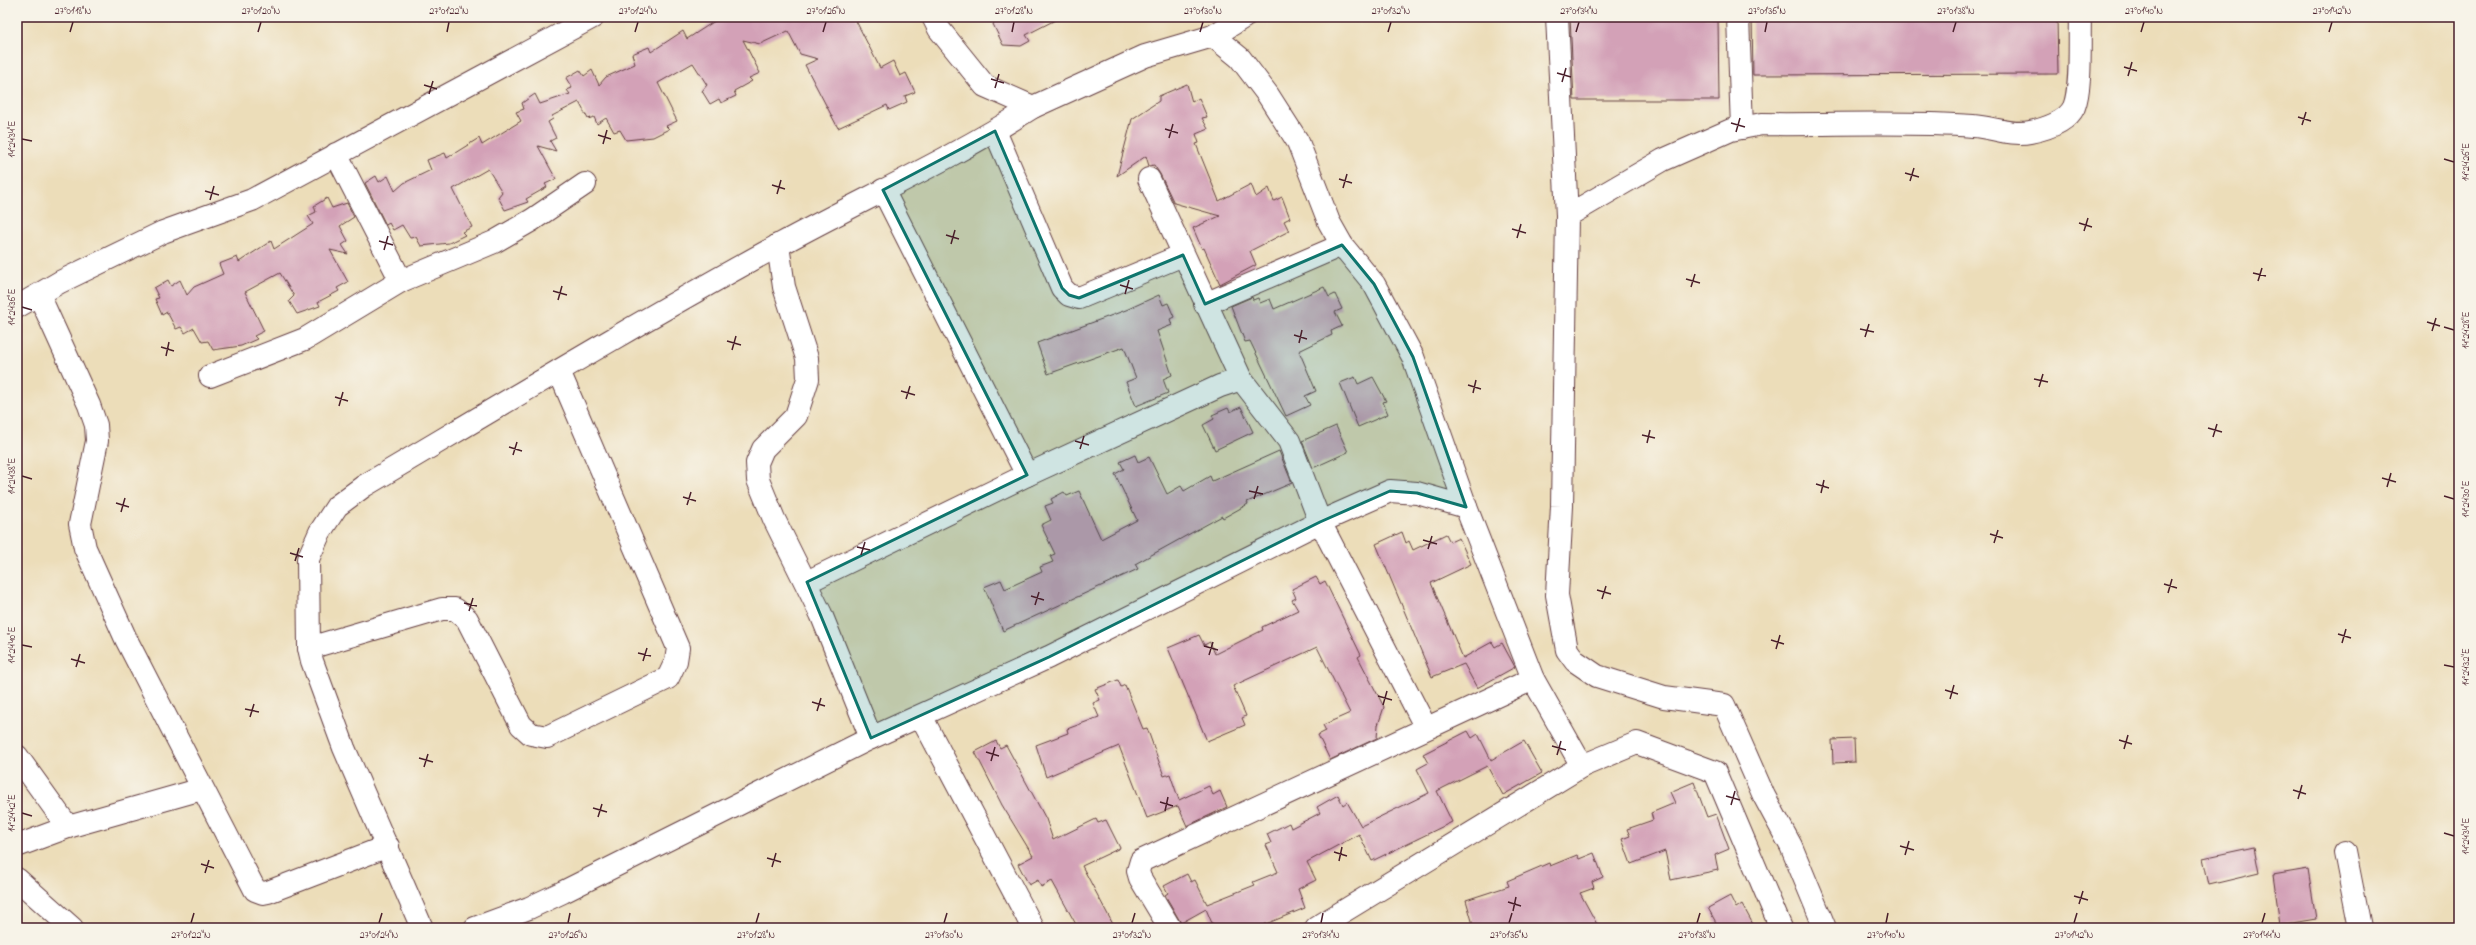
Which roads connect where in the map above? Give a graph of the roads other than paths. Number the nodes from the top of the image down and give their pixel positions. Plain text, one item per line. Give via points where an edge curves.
1 (593, 17) edge
2 (933, 17) edge
3 (1244, 17) edge
4 (1557, 17) edge
5 (1738, 17) edge
6 (2080, 17) edge
7 (1214, 36) junction
8 (1033, 106) junction
9 (1742, 128) junction
10 (995, 131) junction
11 (336, 154) junction
12 (1149, 179) dead end
13 (585, 184) dead end
14 (883, 190) junction
15 (1566, 216) junction
16 (1342, 245) junction
17 (778, 246) junction
18 (1183, 255) junction
19 (401, 281) junction
20 (40, 295) junction
21 (1205, 304) junction
22 (17, 307) edge
23 (559, 371) junction
24 (210, 376) dead end
25 (1241, 379) junction
26 (1027, 475) junction
27 (1466, 508) junction
28 (1320, 522) junction
29 (806, 582) junction
30 (309, 648) junction
31 (1533, 679) junction
32 (921, 716) junction
33 (1426, 728) junction
34 (871, 738) junction
35 (17, 756) edge
36 (1582, 766) junction
37 (202, 789) junction
38 (68, 828) junction
39 (17, 846) edge
40 (388, 846) junction
41 (2345, 852) dead end
42 (17, 879) edge
43 (72, 928) edge
44 (422, 928) edge
45 (475, 928) edge
46 (1033, 928) edge
47 (1170, 928) edge
48 (1316, 928) edge
49 (1781, 928) edge
50 (1825, 928) edge
51 (2360, 928) edge

1 - 11 street
2 - 8 street via 985,86
3 - 7 street
4 - 15 street
5 - 9 street
6 - 9 street via 2078,85 2074,108 2060,122 2030,132 2006,132 1968,126 1762,124
7 - 8 street via 1145,56
7 - 16 street via 1240,58 1298,142 1329,222
8 - 10 street
9 - 15 street via 1731,130 1663,160
10 - 14 street
10 - 18 street via 1062,288 1069,295 1079,298
11 - 19 street
11 - 20 street via 252,200 163,232 60,282
12 - 18 street
13 - 19 street via 494,242
14 - 17 street
14 - 26 street
15 - 50 street via 1562,506 1557,596 1567,650 1576,661 1597,676 1664,698 1724,705 1764,796 1791,846
16 - 21 street
16 - 27 street via 1374,284 1413,357
17 - 23 street
17 - 29 street via 784,287 807,358 808,380 796,416 763,449 758,463 758,480 774,519
18 - 21 street
19 - 24 street via 305,339
20 - 22 street
20 - 37 street via 96,425 97,441 80,524 85,548 126,639
21 - 25 street
23 - 30 street via 364,486 337,506 320,532 308,559
23 - 30 street via 678,648 676,661 668,678 547,737 531,734 521,725 467,619 455,609 442,609
25 - 26 street via 1213,389
25 - 28 street via 1289,441
26 - 29 street
27 - 28 street via 1417,493 1390,491
27 - 31 street
28 - 32 street via 1049,657
28 - 33 street
29 - 34 street via 839,655
30 - 40 street via 344,748
31 - 33 street
31 - 36 street
32 - 34 street
32 - 46 street
33 - 47 street via 1141,861 1138,871 1140,878
34 - 45 street via 563,892
35 - 38 street
36 - 48 street
36 - 49 street via 1637,743 1715,772
37 - 38 street
37 - 40 street via 252,885 263,893
38 - 39 street
40 - 44 street
41 - 51 street
42 - 43 street

